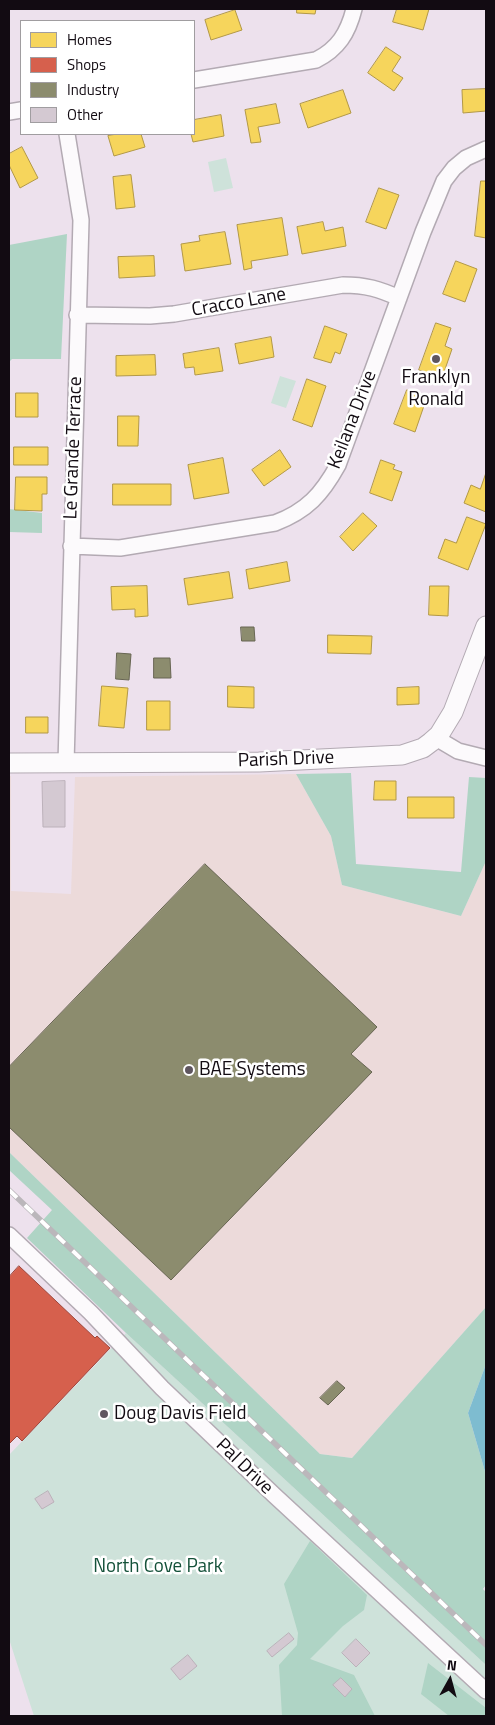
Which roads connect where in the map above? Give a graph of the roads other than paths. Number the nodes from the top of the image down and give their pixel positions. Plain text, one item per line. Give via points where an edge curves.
1 (354, 9) edge
2 (195, 80) edge
3 (67, 135) edge
4 (486, 149) edge
5 (399, 298) junction
6 (77, 315) junction
7 (71, 546) junction
8 (486, 626) edge
9 (436, 738) junction
10 (486, 758) edge
11 (9, 763) edge
12 (66, 763) junction
13 (9, 1235) edge
14 (486, 1691) edge

1 - 2 street via 351,22 337,46 316,60
3 - 6 street, Le Grande Terrace via 81,220
4 - 5 street, Keilana Drive via 466,158 444,181
5 - 6 street, Cracco Lane via 377,288 343,284 174,314
5 - 7 street, Keilana Drive via 338,465 317,497 304,509 275,523 147,545 120,548
6 - 7 street, Le Grande Terrace
7 - 12 street, Le Grande Terrace
8 - 9 street, Parish Drive via 453,712
9 - 10 street via 458,751
9 - 12 street, Parish Drive via 414,752 387,757 259,762
11 - 12 street, Parish Drive
13 - 14 street, Pal Drive via 91,1313 162,1388

